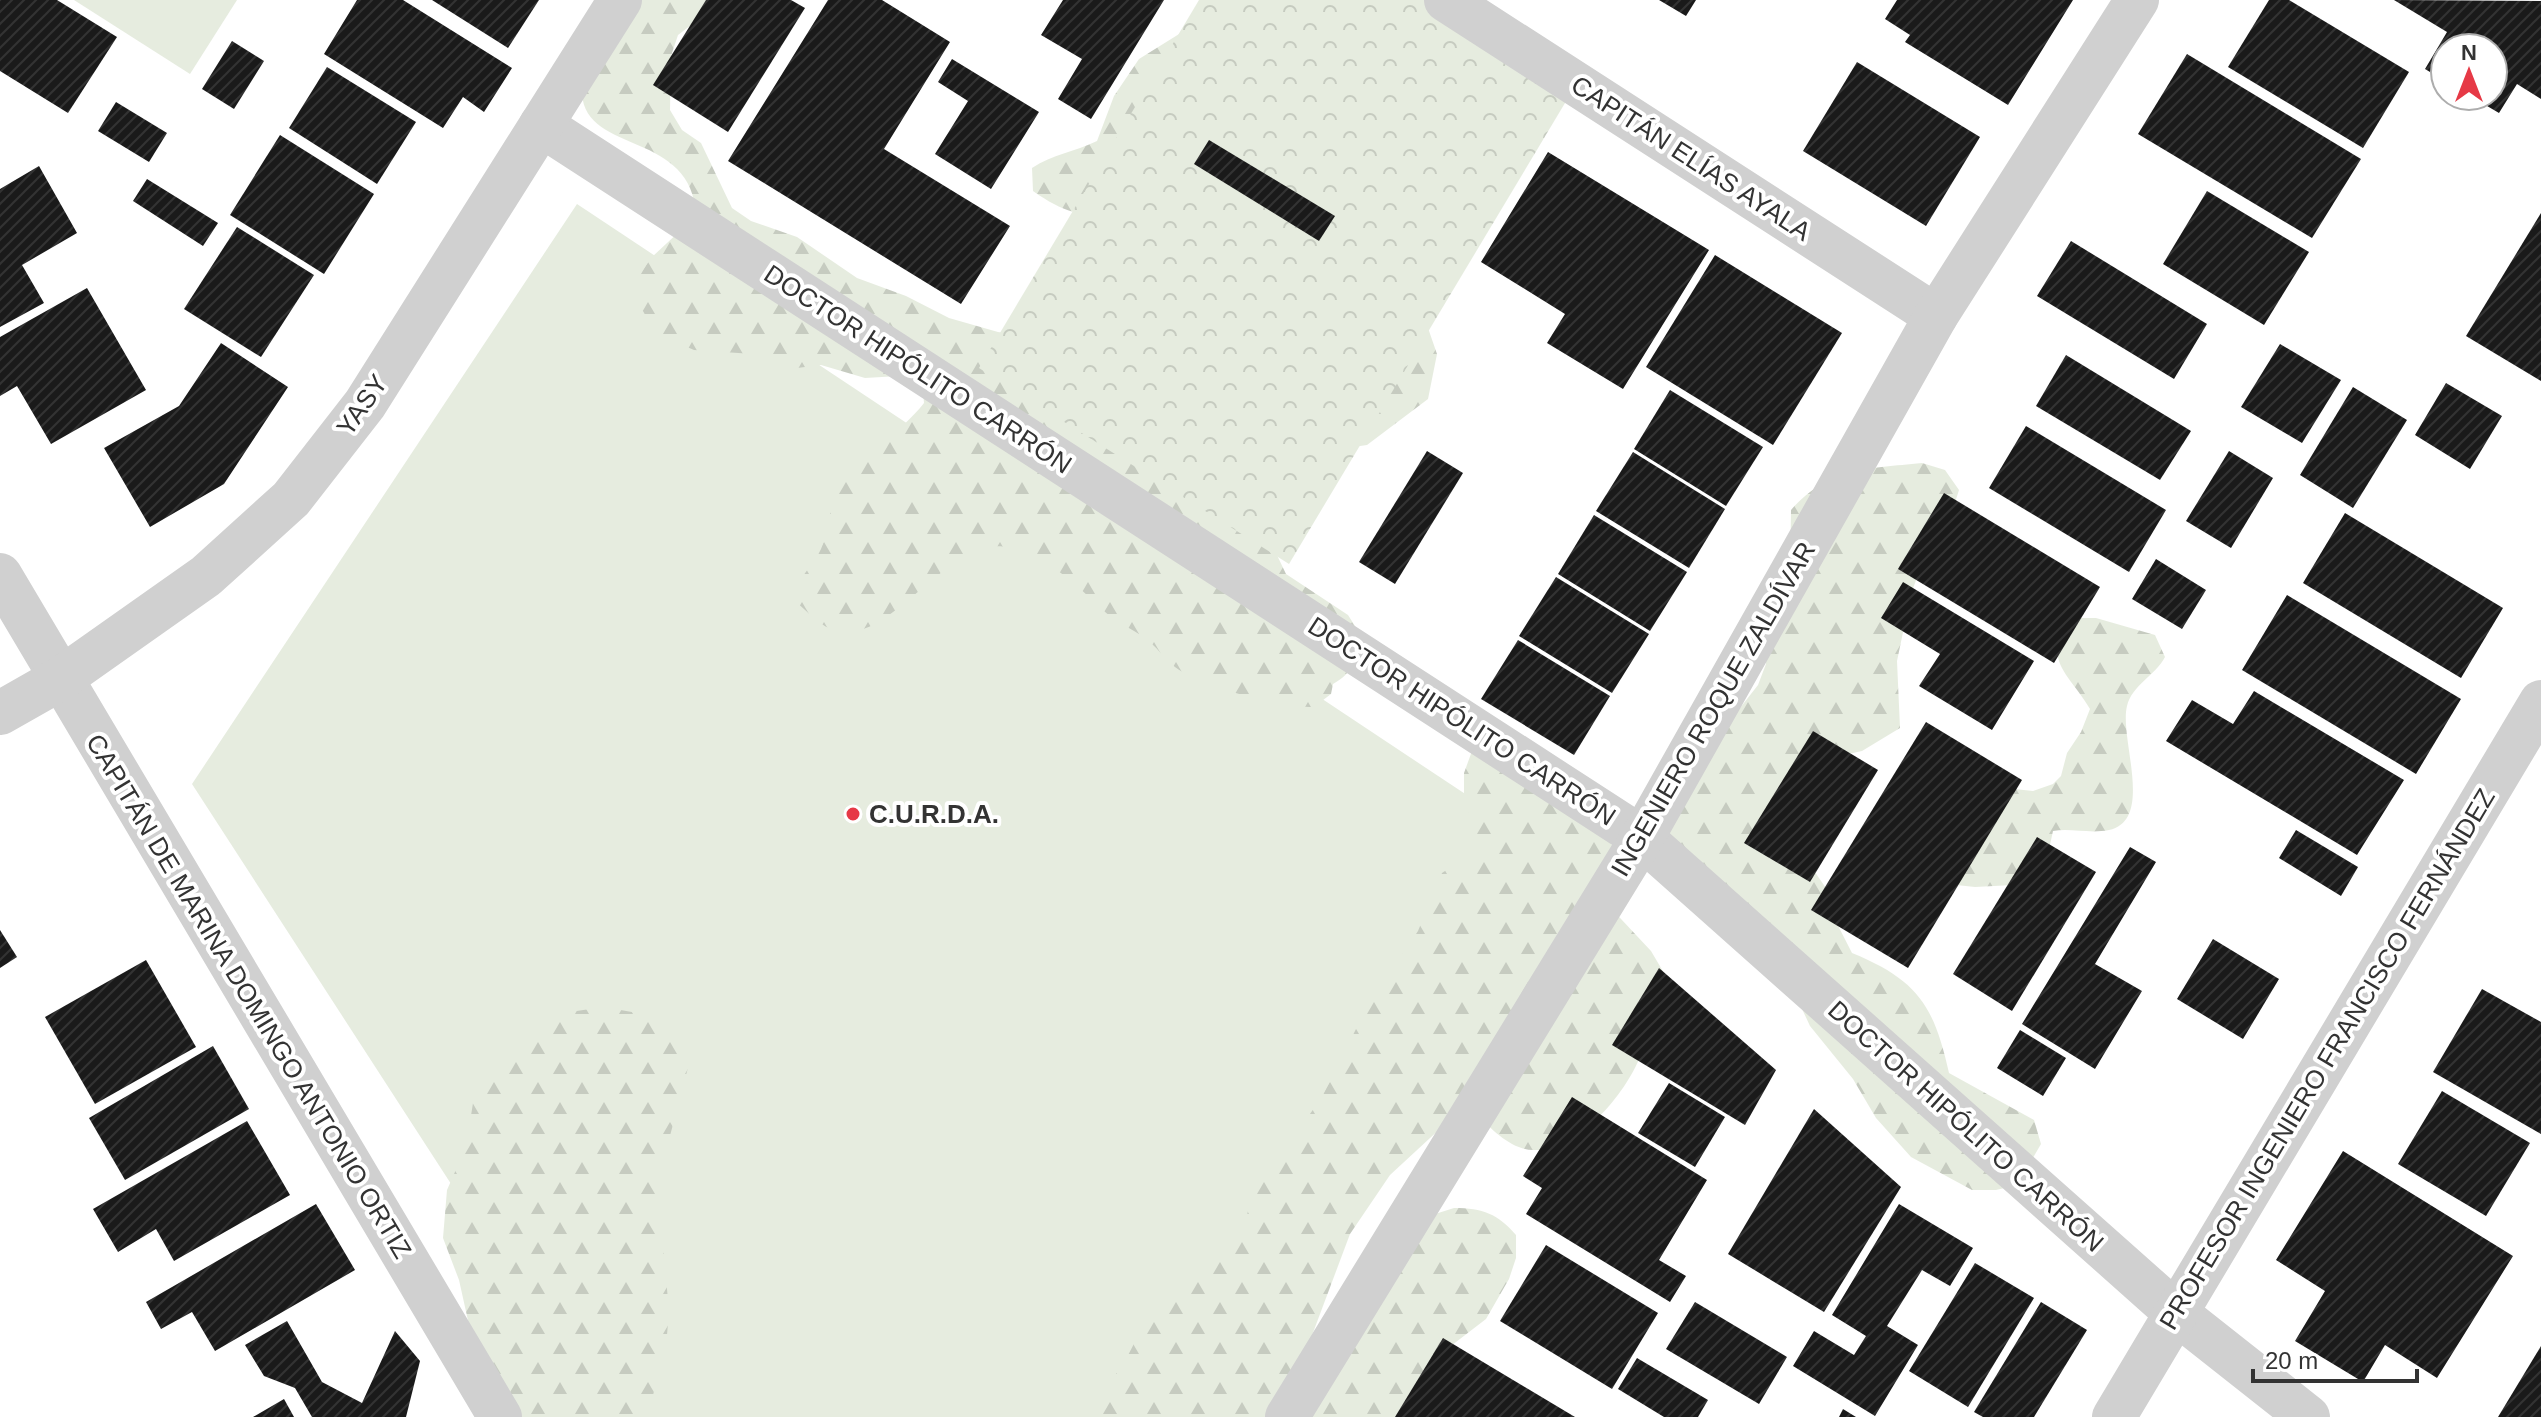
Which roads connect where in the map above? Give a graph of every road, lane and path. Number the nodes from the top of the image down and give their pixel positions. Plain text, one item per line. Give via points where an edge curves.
1 (620, 0) edge
2 (1446, 0) edge
3 (2137, 0) edge
4 (541, 125) junction
5 (1936, 316) junction
6 (0, 575) edge
7 (60, 679) junction
8 (2541, 702) edge
9 (0, 713) edge
10 (1642, 838) junction
11 (2175, 1312) junction
12 (500, 1417) edge
13 (1287, 1417) edge
14 (2114, 1417) edge
15 (2308, 1417) edge

1 - 4 street, YASY
2 - 5 street, CAPITÁN ELÍAS AYALA
3 - 5 street, INGENIERO ROQUE ZALDÍVAR
4 - 7 street, YASY via 365,404 291,499 206,576
4 - 10 street, DOCTOR HIPÓLITO CARRÓN
5 - 10 street, INGENIERO ROQUE ZALDÍVAR
6 - 7 street, CAPITÁN DE MARINA DOMINGO ANTONIO ORTIZ
7 - 9 street, YASY
7 - 12 street, CAPITÁN DE MARINA DOMINGO ANTONIO ORTIZ
8 - 11 street, PROFESOR INGENIERO FRANCISCO FERNÁNDEZ
10 - 11 street, DOCTOR HIPÓLITO CARRÓN
10 - 13 street, INGENIERO ROQUE ZALDÍVAR
11 - 14 street, PROFESOR INGENIERO FRANCISCO FERNÁNDEZ
11 - 15 street, DOCTOR HIPÓLITO CARRÓN

